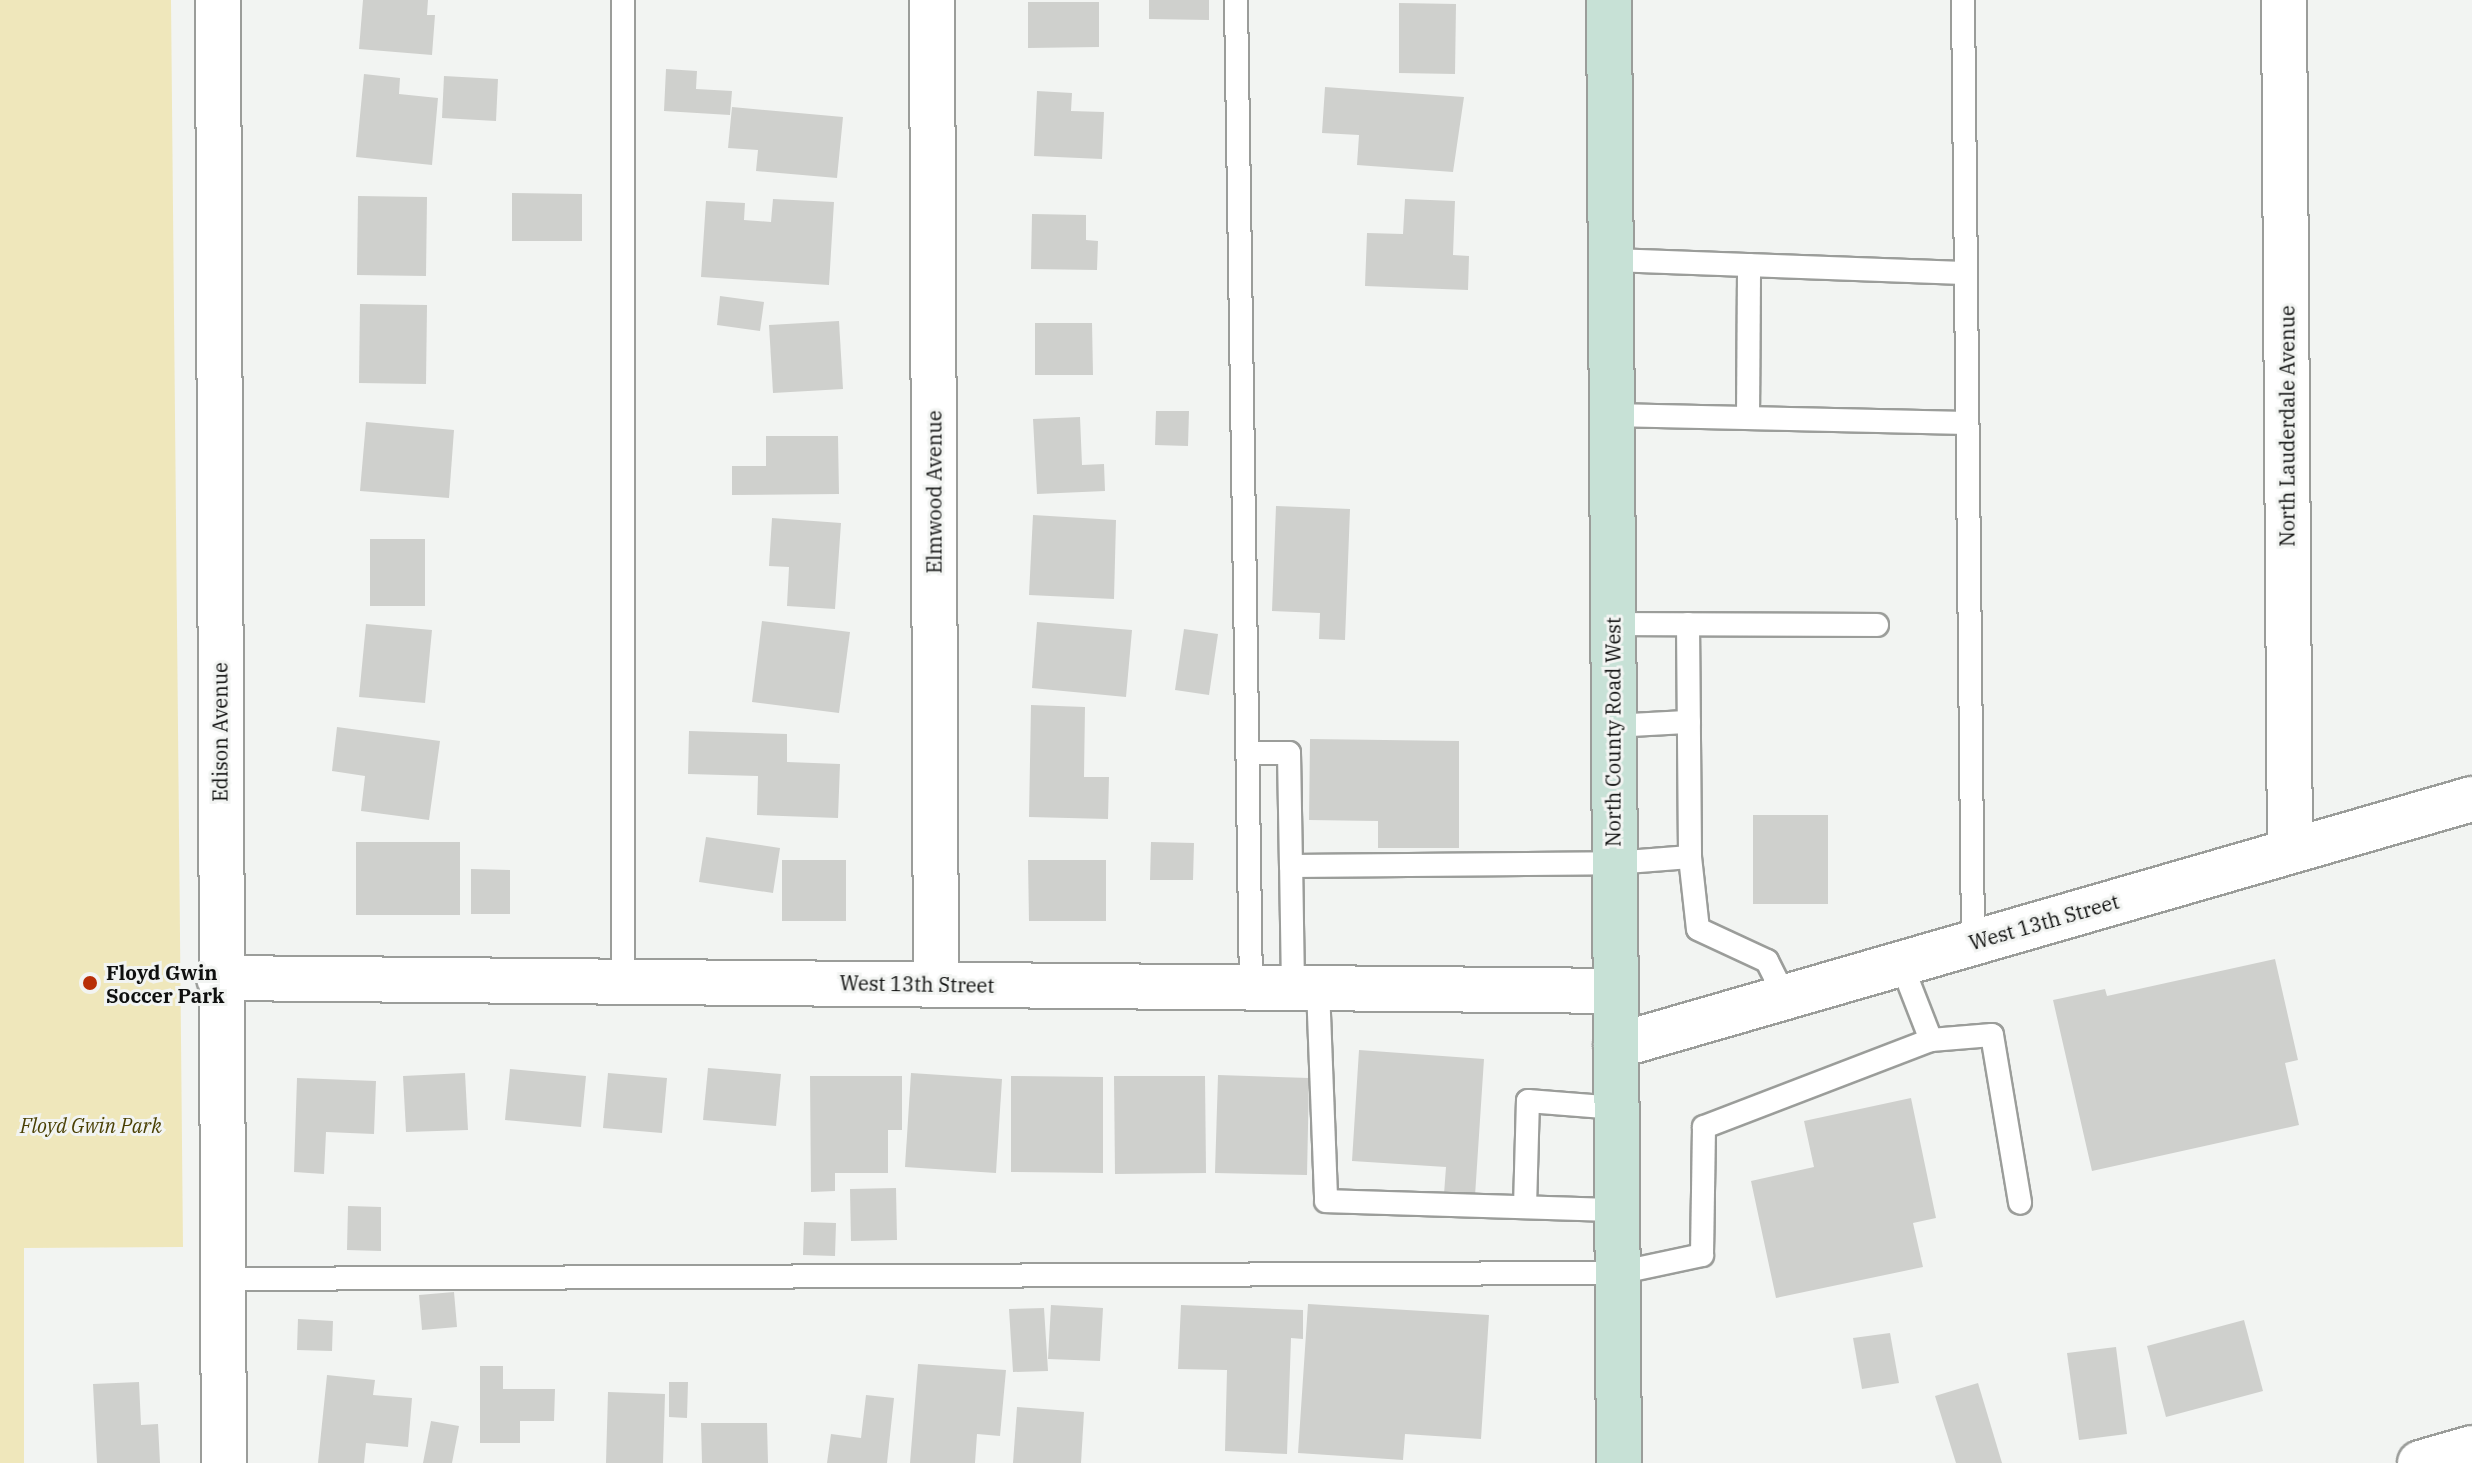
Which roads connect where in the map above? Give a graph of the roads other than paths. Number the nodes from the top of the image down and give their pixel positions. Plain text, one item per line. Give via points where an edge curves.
1 (218, 0) edge
2 (623, 0) edge
3 (932, 0) edge
4 (1236, 0) edge
5 (1609, 0) edge
6 (1963, 0) edge
7 (2284, 0) edge
8 (1610, 260) junction
9 (1749, 265) junction
10 (1966, 273) junction
11 (1612, 415) junction
12 (1748, 418) junction
13 (1967, 423) junction
14 (1613, 624) junction
15 (1688, 624) junction
16 (1877, 625) dead end
17 (1689, 722) junction
18 (1614, 726) junction
19 (1247, 753) junction
20 (2472, 799) edge
21 (2290, 851) junction
22 (1690, 857) junction
23 (1614, 863) junction
24 (1291, 866) junction
25 (1973, 943) junction
26 (1901, 963) junction
27 (219, 978) junction
28 (623, 981) junction
29 (936, 984) junction
30 (1251, 987) junction
31 (1306, 987) junction
32 (1615, 991) junction
33 (1785, 997) junction
34 (1931, 1040) junction
35 (1616, 1046) junction
36 (1617, 1108) junction
37 (2020, 1203) dead end
38 (1525, 1207) junction
39 (1617, 1210) junction
40 (1618, 1273) junction
41 (222, 1279) junction
42 (2472, 1448) edge
43 (224, 1463) edge
44 (1619, 1463) edge
45 (2420, 1463) edge

1 - 27 street, Edison Avenue
2 - 28 lane
3 - 29 street, Elmwood Avenue
4 - 19 lane
5 - 8 main road, North County Road West
6 - 10 lane
7 - 21 street, North Lauderdale Avenue
8 - 9 lane
8 - 11 main road, North County Road West
9 - 10 lane
9 - 12 lane
10 - 13 lane
11 - 12 lane
11 - 14 main road, North County Road West
12 - 13 lane
13 - 25 lane
14 - 15 lane
14 - 18 main road, North County Road West
15 - 16 lane
15 - 17 lane
17 - 18 lane
17 - 22 lane
18 - 23 main road, North County Road West
19 - 24 lane via 1289,753
19 - 30 lane
20 - 21 street, West 13th Street
21 - 25 street, West 13th Street
22 - 23 lane
22 - 33 lane via 1698,929 1767,961
23 - 24 lane
23 - 32 main road, North County Road West
24 - 31 lane
25 - 26 street, West 13th Street
26 - 33 street, West 13th Street
26 - 34 lane
27 - 28 street, West 13th Street
27 - 41 street, Edison Avenue
28 - 29 street, West 13th Street
29 - 30 street, West 13th Street
30 - 31 street, West 13th Street
31 - 32 street, West 13th Street
31 - 38 lane via 1326,1201
32 - 35 main road, North County Road West
33 - 35 street, West 13th Street
34 - 37 lane via 1992,1035
34 - 40 lane via 1704,1127 1702,1255
35 - 36 main road, North County Road West
36 - 38 lane via 1528,1101
36 - 39 main road, North County Road West
38 - 39 lane
39 - 40 main road, North County Road West
40 - 41 lane
40 - 44 main road, North County Road West
41 - 43 street, Edison Avenue
42 - 45 street

